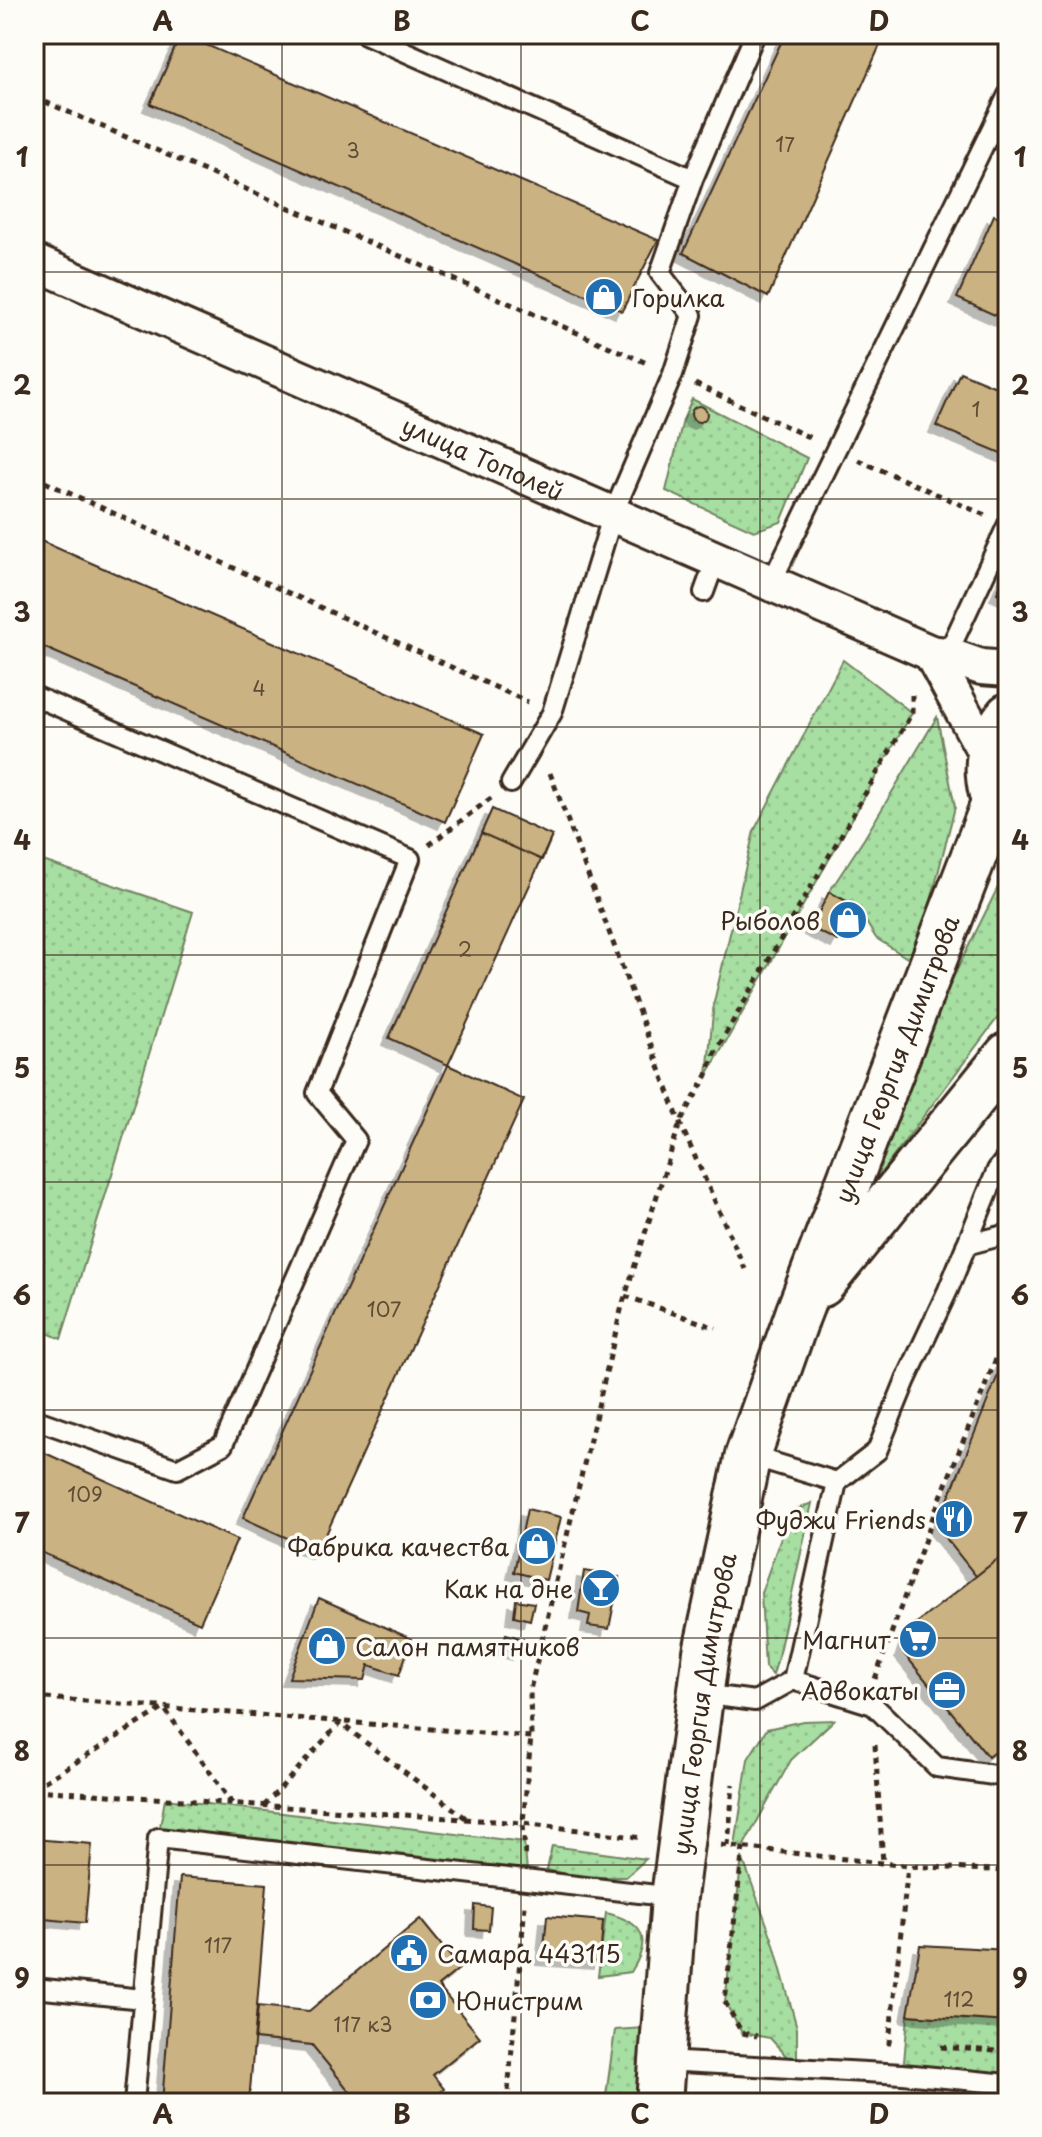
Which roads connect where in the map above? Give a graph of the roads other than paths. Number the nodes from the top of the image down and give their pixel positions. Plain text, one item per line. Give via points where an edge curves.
1 (365, 34) edge
2 (755, 34) edge
3 (1008, 95) edge
4 (693, 179) junction
5 (34, 262) edge
6 (613, 514) junction
7 (1008, 524) edge
8 (716, 559) junction
9 (771, 583) junction
10 (704, 592) dead end
11 (939, 654) junction
12 (1008, 669) edge
13 (34, 696) edge
14 (1008, 716) edge
15 (989, 759) junction
16 (511, 783) road end
17 (1001, 820) edge
18 (1008, 1055) edge
19 (1008, 1156) edge
20 (1008, 1234) edge
21 (966, 1245) junction
22 (798, 1314) junction
23 (34, 1419) edge
24 (748, 1455) junction
25 (837, 1482) junction
26 (793, 1680) junction
27 (700, 1693) junction
28 (1008, 1777) edge
29 (674, 1897) junction
30 (34, 1988) edge
31 (143, 1999) junction
32 (661, 2082) edge
33 (1008, 2084) edge
34 (134, 2103) edge

1 - 4 lane
2 - 4 lane
3 - 9 lane
4 - 6 lane via 660,273 692,315 673,374
5 - 6 street, улица Тополей
6 - 8 street, улица Тополей
6 - 16 lane via 552,713
7 - 11 lane
8 - 9 street, улица Тополей
8 - 10 lane
9 - 11 street, улица Тополей
11 - 12 street, улица Тополей
11 - 15 street
13 - 23 lane via 410,859 317,1093 356,1140 223,1445 177,1469
14 - 15 main road via 994,734
15 - 17 main road via 988,780
17 - 22 main road, улица Георгия Димитрова
18 - 22 main road, улица Георгия Димитрова
19 - 21 lane
20 - 21 lane
21 - 25 lane via 877,1451
22 - 24 main road, улица Георгия Димитрова
24 - 25 lane
24 - 27 main road, улица Георгия Димитрова
25 - 26 lane
26 - 27 lane via 755,1701
26 - 28 lane via 873,1705 937,1767
27 - 29 main road, улица Георгия Димитрова
29 - 31 lane via 158,1838
29 - 32 main road, улица Георгия Димитрова
30 - 31 lane
31 - 34 lane
32 - 33 lane via 773,2067

